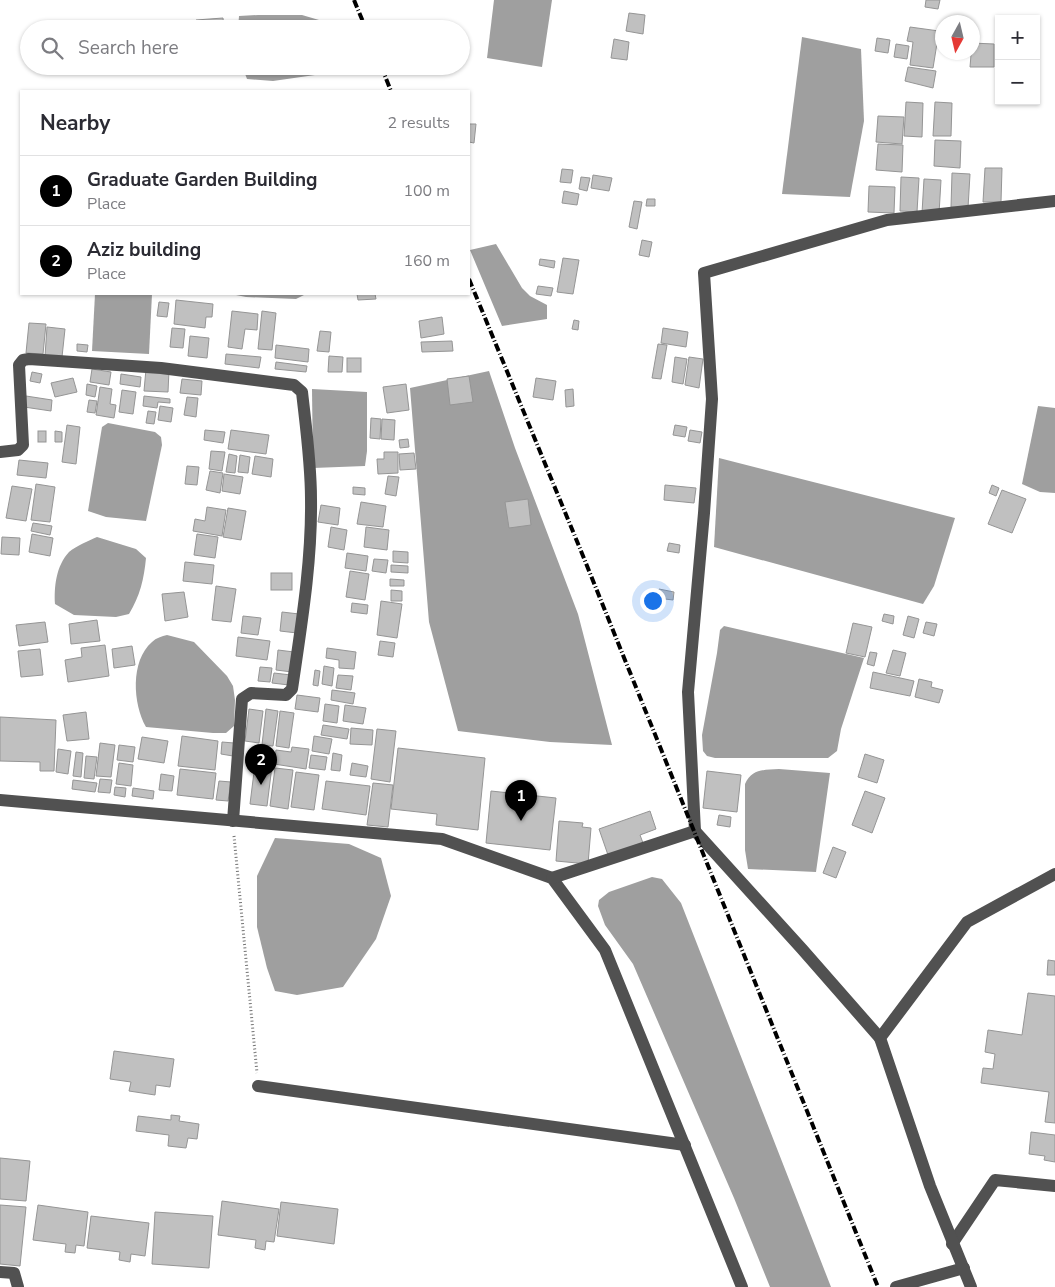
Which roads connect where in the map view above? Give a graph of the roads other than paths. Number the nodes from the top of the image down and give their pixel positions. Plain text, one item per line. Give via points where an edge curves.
1 (1055, 201) edge
2 (0, 452) edge
3 (0, 800) edge
4 (233, 820) junction
5 (695, 831) junction
6 (1055, 874) edge
7 (552, 878) junction
8 (880, 1038) junction
9 (258, 1086) road end
10 (685, 1145) junction
11 (1055, 1186) edge
12 (952, 1244) junction
13 (964, 1268) junction
14 (0, 1272) edge
15 (18, 1287) edge
16 (742, 1287) edge
17 (896, 1287) edge
18 (971, 1287) edge

1 - 5 street via 887,220 704,273 712,399 688,692
2 - 4 street via 18,450 23,445 19,365 23,360 221,374 294,385 302,392 311,499 301,629 292,689 286,695 251,693 242,699
3 - 4 street
4 - 7 street via 442,839
5 - 7 street
5 - 8 street
6 - 8 street via 967,922
7 - 10 street via 605,950
8 - 12 street
9 - 10 street
10 - 16 street
11 - 12 street via 995,1180
12 - 13 street
13 - 17 street
13 - 18 street
14 - 15 street via 14,1273

